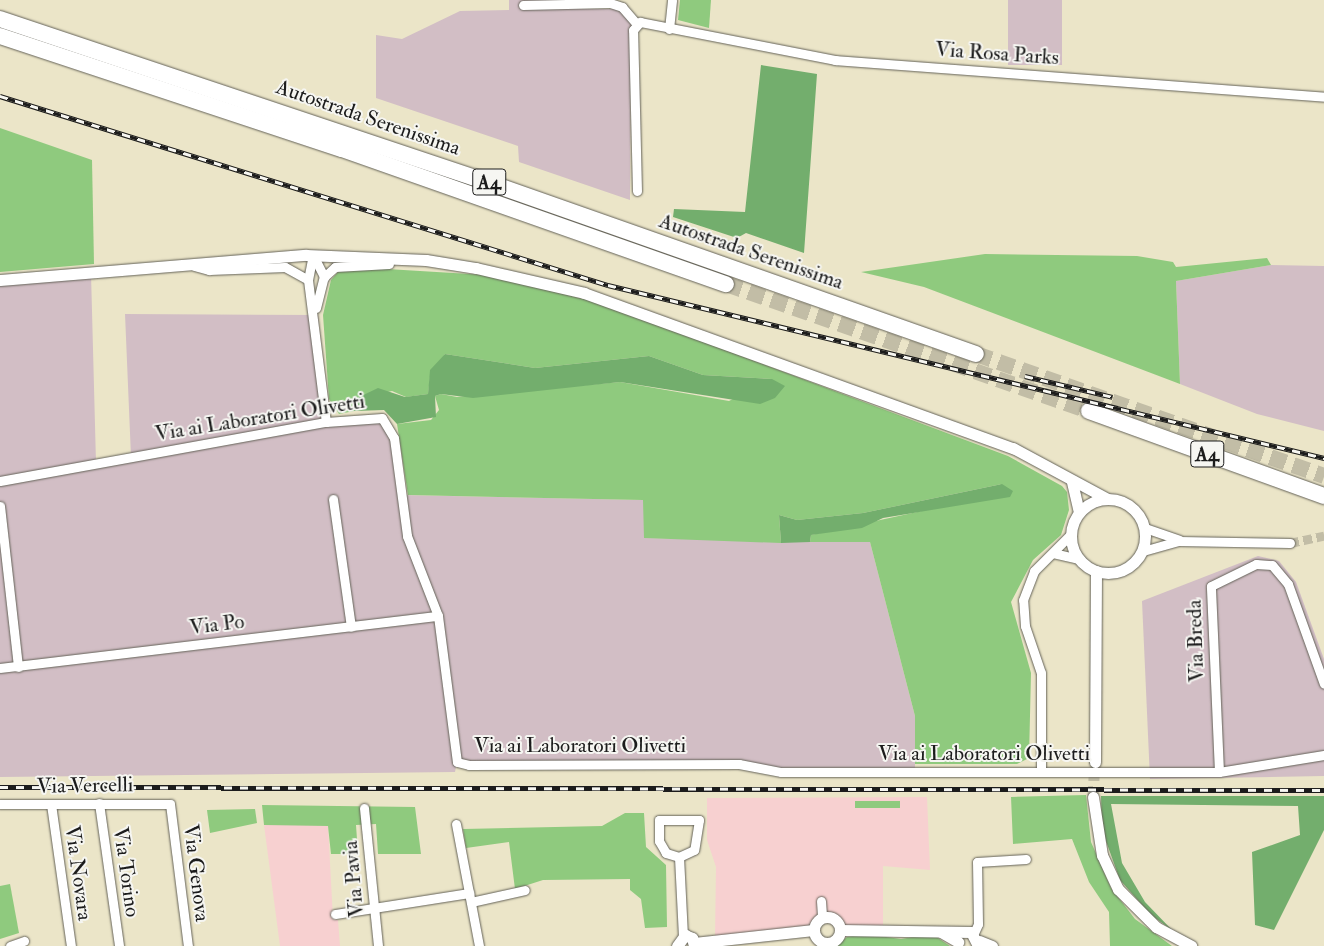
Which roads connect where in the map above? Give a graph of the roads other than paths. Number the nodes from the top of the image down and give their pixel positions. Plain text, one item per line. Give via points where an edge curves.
1 (672, 0) edge
2 (523, 5) dead end
3 (0, 19) edge
4 (637, 24) junction
5 (669, 29) junction
6 (0, 36) edge
7 (1324, 97) edge
8 (637, 191) dead end
9 (313, 255) junction
10 (192, 266) junction
11 (476, 268) junction
12 (324, 277) junction
13 (0, 280) edge
14 (308, 280) junction
15 (726, 284) tunnel mouth
16 (315, 311) junction
17 (976, 354) tunnel mouth
18 (1089, 411) tunnel mouth
19 (326, 422) junction
20 (0, 481) edge
21 (1072, 482) junction
22 (1324, 496) edge
23 (333, 498) dead end
24 (1106, 498) junction
25 (0, 506) edge
26 (1079, 512) junction
27 (1145, 528) junction
28 (1071, 534) junction
29 (1179, 541) junction
30 (1290, 543) tunnel mouth
31 (1142, 551) junction
32 (1053, 553) junction
33 (1080, 559) junction
34 (1096, 571) junction
35 (1112, 573) junction
36 (1098, 591) junction
37 (438, 616) junction
38 (351, 627) junction
39 (18, 667) junction
40 (0, 668) edge
41 (1324, 684) edge
42 (1324, 755) edge
43 (1095, 762) tunnel mouth
44 (1041, 772) junction
45 (1219, 772) junction
46 (1093, 797) tunnel mouth
47 (0, 804) edge
48 (51, 804) junction
49 (99, 804) junction
50 (170, 804) joint
51 (364, 808) dead end
52 (456, 824) dead end
53 (679, 857) junction
54 (1026, 859) dead end
55 (525, 890) dead end
56 (470, 897) junction
57 (821, 901) dead end
58 (374, 909) junction
59 (336, 914) dead end
60 (822, 917) junction
61 (813, 930) junction
62 (840, 930) junction
63 (968, 940) edge
64 (24, 941) dead end
65 (680, 941) edge
66 (723, 942) edge
67 (694, 944) edge
68 (826, 944) edge
69 (10, 946) edge
70 (71, 946) edge
71 (119, 946) edge
72 (188, 946) edge
73 (378, 946) edge
74 (479, 946) edge
75 (992, 946) edge
76 (1191, 946) edge

1 - 5 street
2 - 4 street via 610,3 622,7
3 - 17 highway, Autostrada Serenissima / A4 via 473,177
4 - 5 street, Via Rosa Parks
4 - 8 street via 633,30
5 - 7 street, Via Rosa Parks via 835,60
6 - 15 highway, Autostrada Serenissima / A4 via 333,146
9 - 10 street
9 - 11 street via 426,260
9 - 12 street
9 - 14 street
10 - 13 street
10 - 14 street via 209,270 285,267
11 - 12 street via 348,264 334,267
11 - 21 street via 584,294 1013,448
12 - 16 street
14 - 16 street
16 - 19 street
18 - 22 highway, A4
19 - 20 street, Via ai Laboratori Olivetti
19 - 37 street, Via ai Laboratori Olivetti via 372,415 388,425 407,536
21 - 24 street
21 - 26 street
23 - 38 street
24 - 26 street
24 - 27 street via 1135,509
25 - 39 street
26 - 28 street
27 - 29 street
27 - 31 street
28 - 32 street
28 - 33 street
29 - 30 street
29 - 31 street
31 - 35 street via 1125,569
32 - 33 street
32 - 44 street via 1034,571 1023,600 1025,626 1041,673
33 - 34 street
34 - 35 street
34 - 36 street
35 - 36 street
36 - 43 street
37 - 38 street, Via Po
37 - 44 street, Via ai Laboratori Olivetti via 457,762 469,765 739,764 781,772
38 - 39 street, Via Po
39 - 40 street, Via Po
41 - 45 street, Via Breda via 1288,584 1272,565 1256,564 1211,586
42 - 45 street, Via ai Laboratori Olivetti
44 - 45 street, Via ai Laboratori Olivetti
46 - 76 street via 1102,855 1118,889 1156,928
47 - 48 street, Via Vercelli
48 - 49 street, Via Vercelli
48 - 70 street, Via Novara
49 - 50 street, Via Vercelli
49 - 71 street, Via Torino
50 - 72 street, Via Genova
51 - 58 street, Via Pavia
52 - 56 street
53 - 53 street via 694,850 699,820 658,820 662,848
53 - 65 street
54 - 63 street via 977,862 978,924
55 - 56 street
56 - 58 street
56 - 74 street
57 - 60 street
58 - 59 street
58 - 73 street, Via Pavia
60 - 61 street
60 - 62 street via 834,918
61 - 66 street
61 - 68 street
62 - 63 street via 940,931
62 - 68 street via 837,938
63 - 75 street
64 - 69 street
65 - 67 street
66 - 67 street

